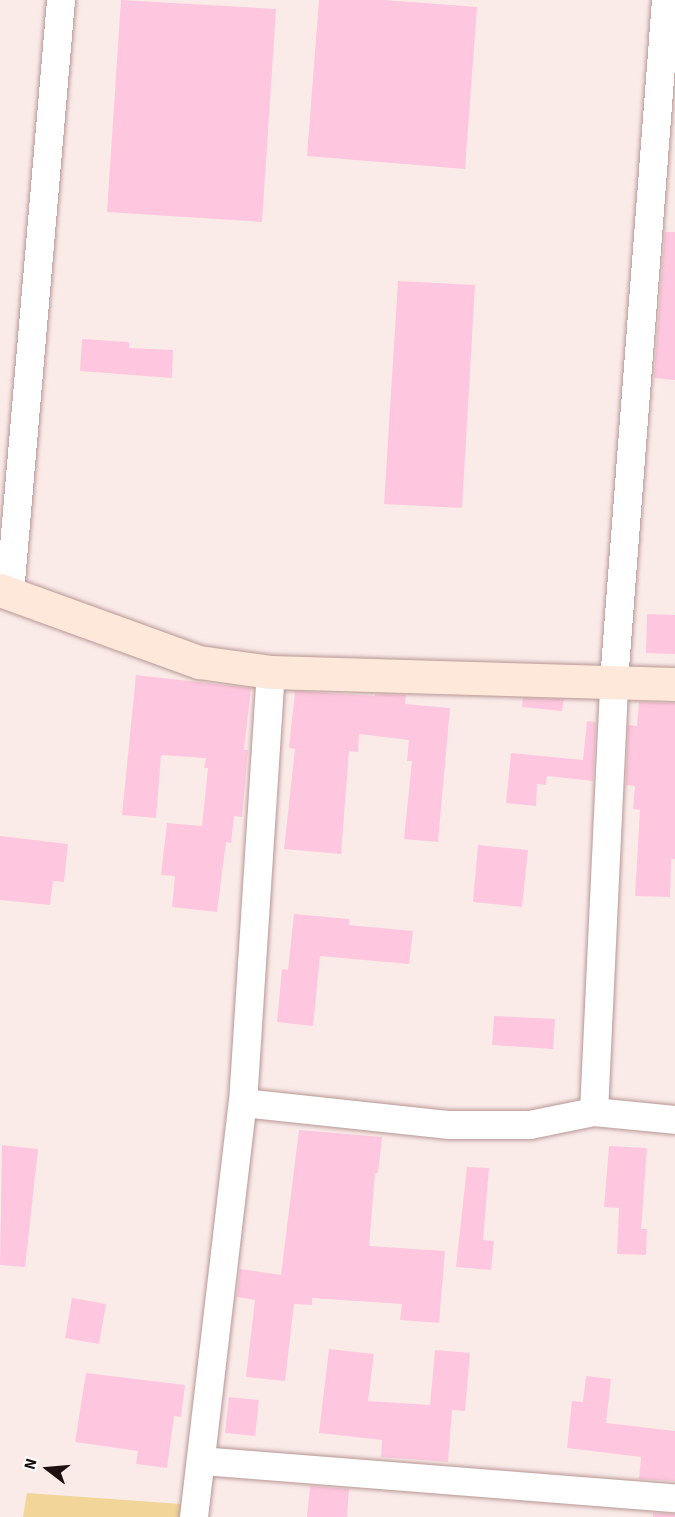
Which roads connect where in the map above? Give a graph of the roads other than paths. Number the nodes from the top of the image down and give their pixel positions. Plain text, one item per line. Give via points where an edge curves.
1 (61, 0) edge
2 (666, 0) edge
3 (5, 591) edge
4 (271, 672) junction
5 (614, 681) junction
6 (675, 684) edge
7 (243, 1103) junction
8 (594, 1112) junction
9 (675, 1120) edge
10 (201, 1461) junction
11 (675, 1498) edge
12 (194, 1517) edge

1 - 3 street
2 - 5 street
3 - 4 street via 199,662
4 - 5 street
4 - 7 street
5 - 6 street
5 - 8 street
7 - 8 street via 450,1125 530,1125
7 - 10 street
8 - 9 street
10 - 11 street
10 - 12 street

